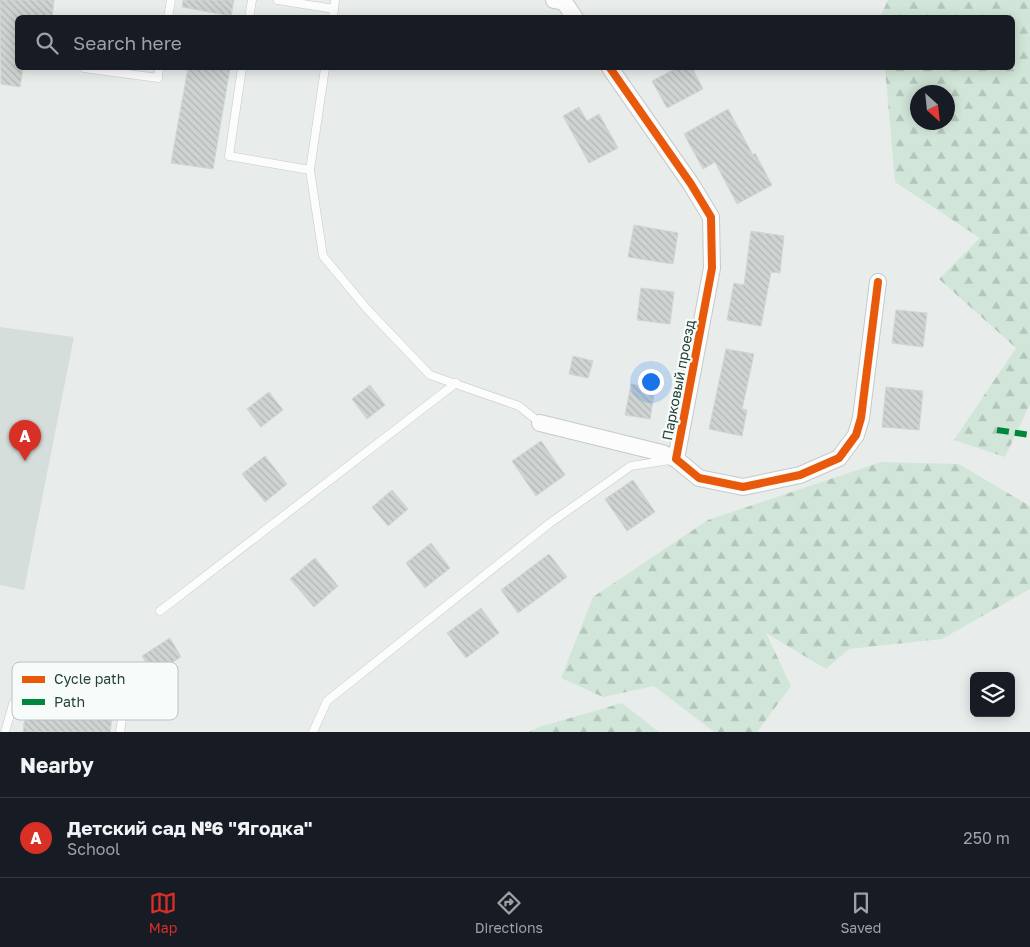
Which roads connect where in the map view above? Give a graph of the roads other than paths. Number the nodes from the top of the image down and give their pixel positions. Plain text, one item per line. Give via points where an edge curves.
1 (171, 0) edge
2 (252, 0) edge
3 (278, 0) edge
4 (335, 0) edge
5 (554, 0) edge
6 (333, 13) edge
7 (168, 15) edge
8 (250, 15) edge
9 (573, 15) edge
10 (99, 70) edge
11 (160, 70) edge
12 (242, 70) edge
13 (325, 70) edge
14 (611, 70) edge
15 (310, 170) junction
16 (878, 282) dead end
17 (456, 383) junction
18 (540, 423) joint
19 (676, 459) junction
20 (160, 611) dead end
21 (12, 704) edge
22 (5, 732) edge
23 (313, 732) edge

1 - 7 lane
2 - 8 lane
3 - 6 lane
4 - 6 lane
5 - 9 street via 564,2
10 - 11 lane via 158,78
12 - 15 lane via 229,156
13 - 15 lane
14 - 19 street, Парковый проезд via 691,184 710,217 712,268
15 - 17 lane via 324,256 367,309 430,374
16 - 19 street, Парковый проезд via 862,418 856,435 839,458 800,475 743,487 699,478
17 - 18 lane via 519,406
17 - 20 lane
18 - 19 street, Парковый проезд
19 - 23 lane via 631,466 550,522 327,701
21 - 22 lane

